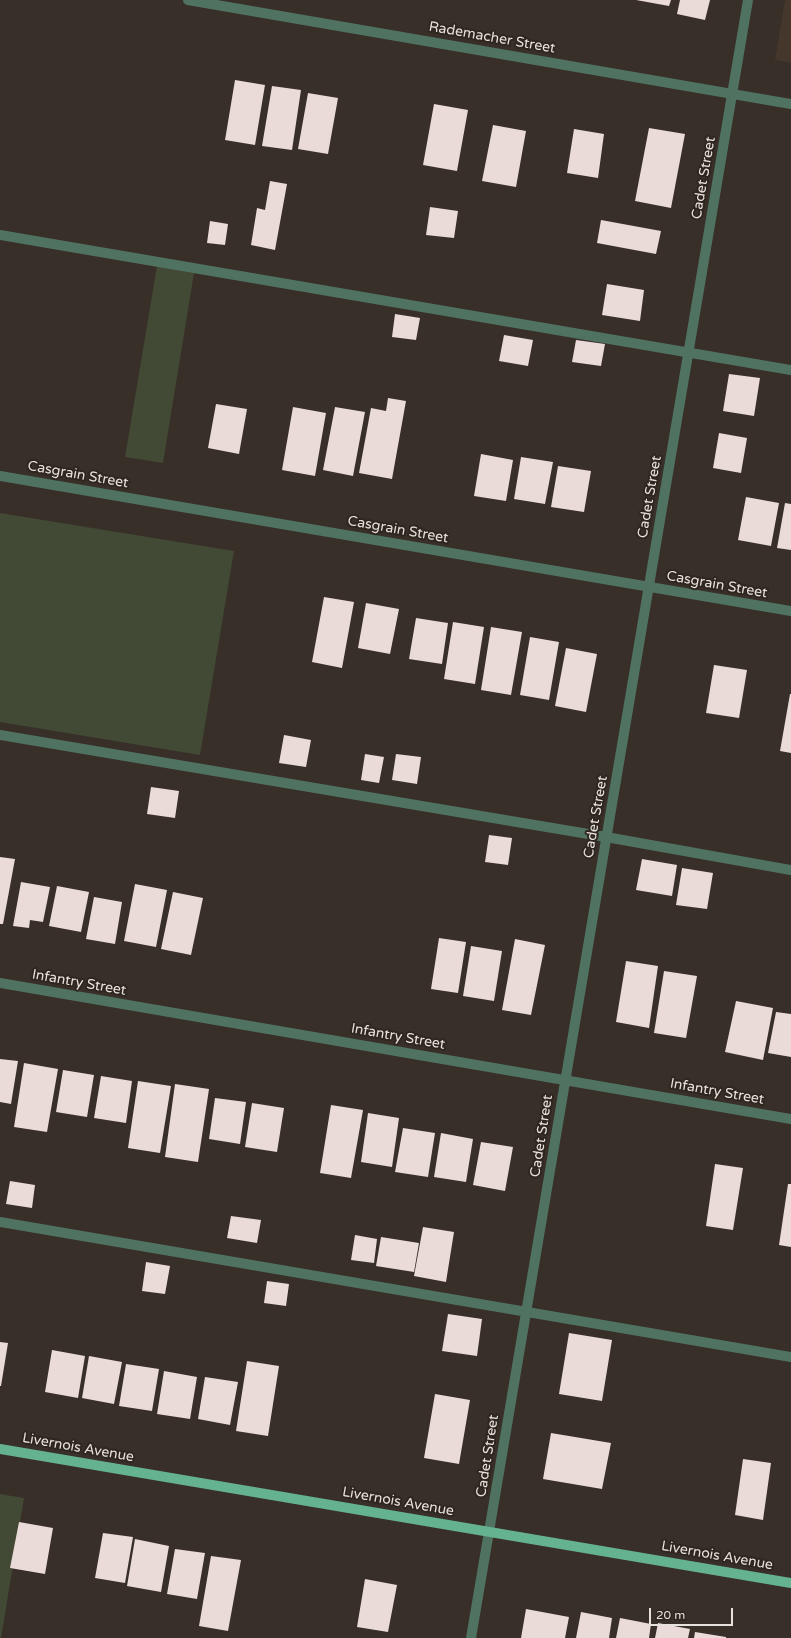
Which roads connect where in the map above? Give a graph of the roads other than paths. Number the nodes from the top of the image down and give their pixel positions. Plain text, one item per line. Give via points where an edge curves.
1 (188, 0) edge
2 (748, 0) edge
3 (732, 94) junction
4 (791, 104) edge
5 (0, 235) edge
6 (688, 353) junction
7 (791, 370) edge
8 (0, 476) edge
9 (648, 587) junction
10 (791, 611) edge
11 (0, 735) edge
12 (606, 837) junction
13 (791, 870) edge
14 (0, 983) edge
15 (565, 1080) junction
16 (791, 1119) edge
17 (0, 1222) edge
18 (526, 1312) junction
19 (791, 1357) edge
20 (0, 1449) edge
21 (490, 1532) junction
22 (791, 1583) edge
23 (471, 1638) edge

1 - 3 street, Rademacher Street
2 - 3 street, Cadet Street
3 - 4 street, Rademacher Street
3 - 6 street, Cadet Street
5 - 6 street
6 - 7 street
6 - 9 street, Cadet Street
8 - 9 street, Casgrain Street
9 - 10 street, Casgrain Street
9 - 12 street, Cadet Street
11 - 12 street
12 - 13 street
12 - 15 street, Cadet Street
14 - 15 street, Infantry Street
15 - 16 street, Infantry Street
15 - 18 street, Cadet Street
17 - 18 street
18 - 19 street
18 - 21 street, Cadet Street
20 - 21 main road, Livernois Avenue
21 - 22 main road, Livernois Avenue
21 - 23 street, Cadet Street

